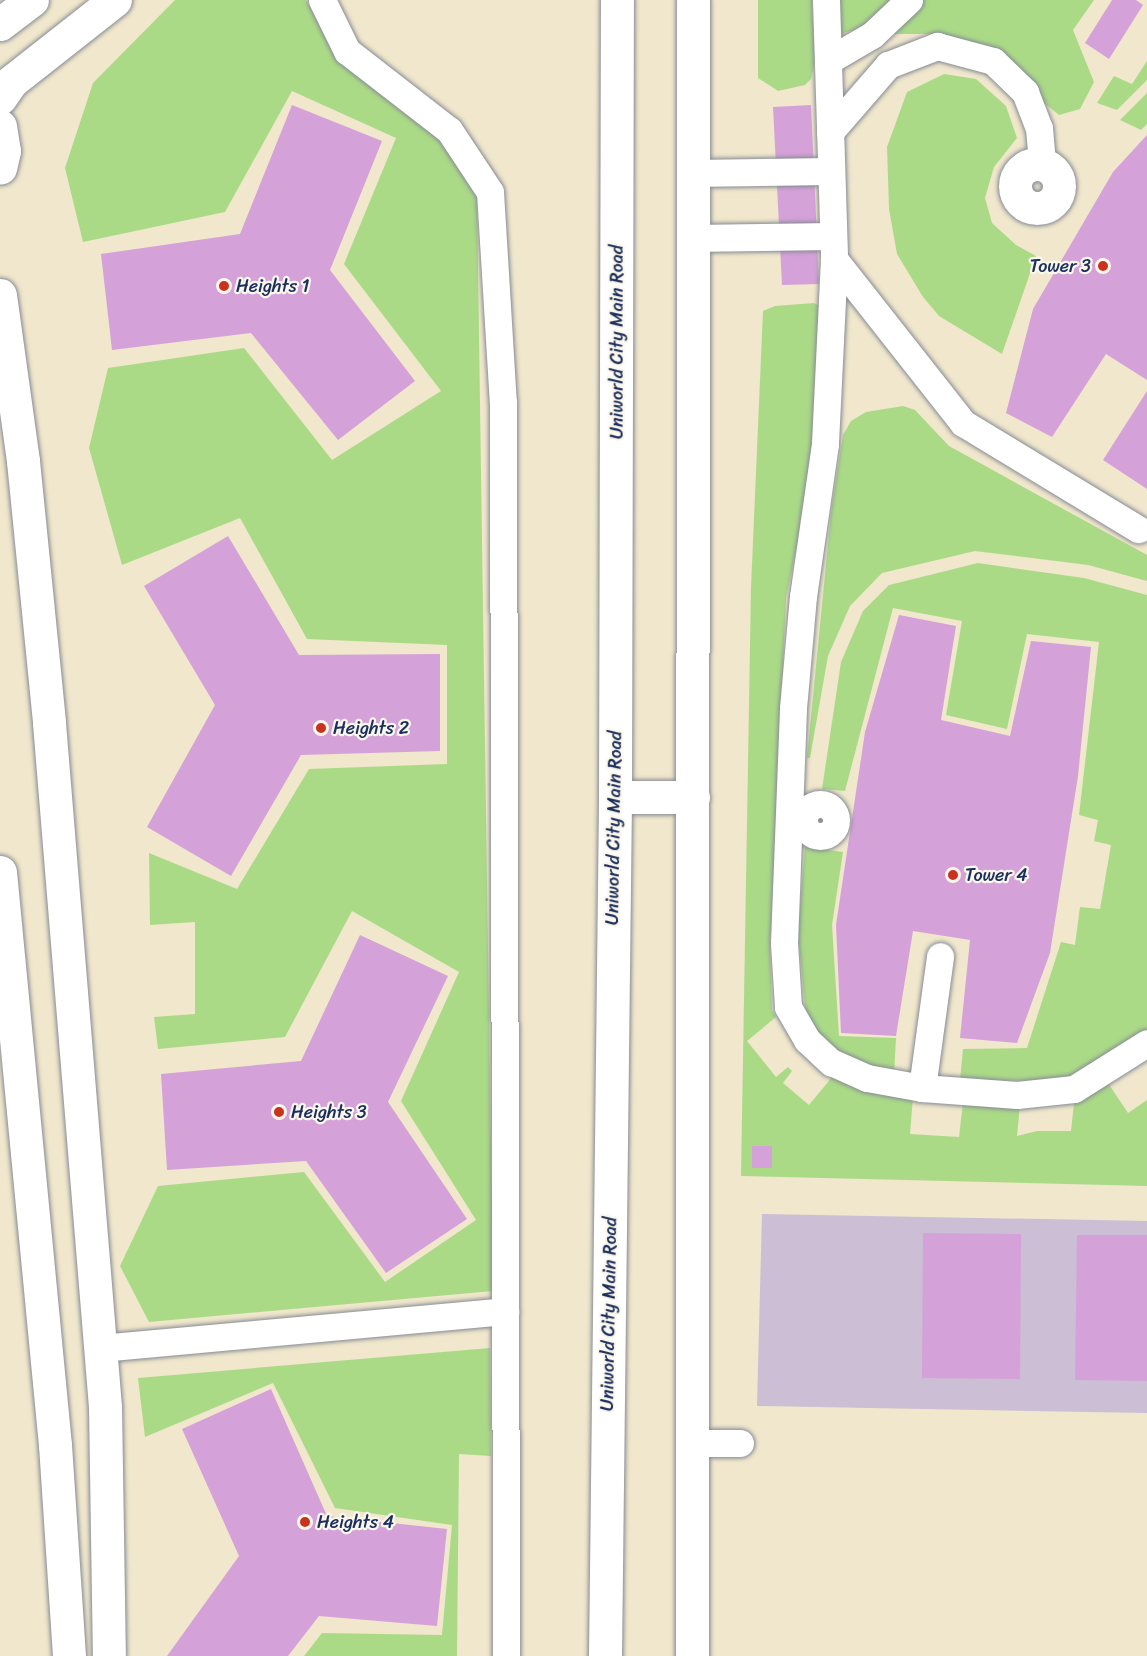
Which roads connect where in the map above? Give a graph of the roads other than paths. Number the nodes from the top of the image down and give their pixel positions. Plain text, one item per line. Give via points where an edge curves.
1 (32, 0) edge
2 (115, 0) edge
3 (322, 0) edge
4 (617, 0) edge
5 (693, 0) edge
6 (826, 0) edge
7 (909, 0) edge
8 (0, 24) edge
9 (830, 60) junction
10 (0, 98) edge
11 (0, 126) edge
12 (830, 132) junction
13 (1042, 165) dead end
14 (0, 168) edge
15 (831, 171) junction
16 (691, 173) junction
17 (691, 238) junction
18 (833, 248) junction
19 (0, 295) edge
20 (1138, 529) dead end
21 (615, 797) junction
22 (693, 797) junction
23 (0, 872) edge
24 (940, 956) dead end
25 (1147, 1043) edge
26 (922, 1088) junction
27 (505, 1311) junction
28 (100, 1348) junction
29 (692, 1443) junction
30 (740, 1443) dead end
31 (69, 1656) edge
32 (109, 1656) edge
33 (506, 1656) edge
34 (605, 1656) edge
35 (692, 1656) edge

1 - 8 street
2 - 10 street via 12,81
3 - 27 lane via 347,51 449,130 490,192 503,402
4 - 21 street, Uniworld City Main Road
5 - 16 street
6 - 9 lane
7 - 9 lane via 872,35
9 - 12 lane
11 - 14 street via 4,151
12 - 13 lane via 888,65 937,46 993,61 1025,92 1039,128
12 - 15 lane
15 - 16 lane
15 - 18 lane
16 - 17 street
17 - 18 lane
17 - 22 street
18 - 20 lane via 963,423
18 - 26 lane via 825,444 802,596 794,709 797,819 784,943 788,1006 807,1040 831,1062 867,1078
19 - 28 street via 23,461 49,723
21 - 22 street
21 - 34 street, Uniworld City Main Road
22 - 29 street
23 - 31 street via 55,1445
24 - 26 lane
25 - 26 lane via 1074,1089 1017,1095
27 - 28 lane
27 - 33 lane
28 - 32 street via 105,1407
29 - 30 lane
29 - 35 street

